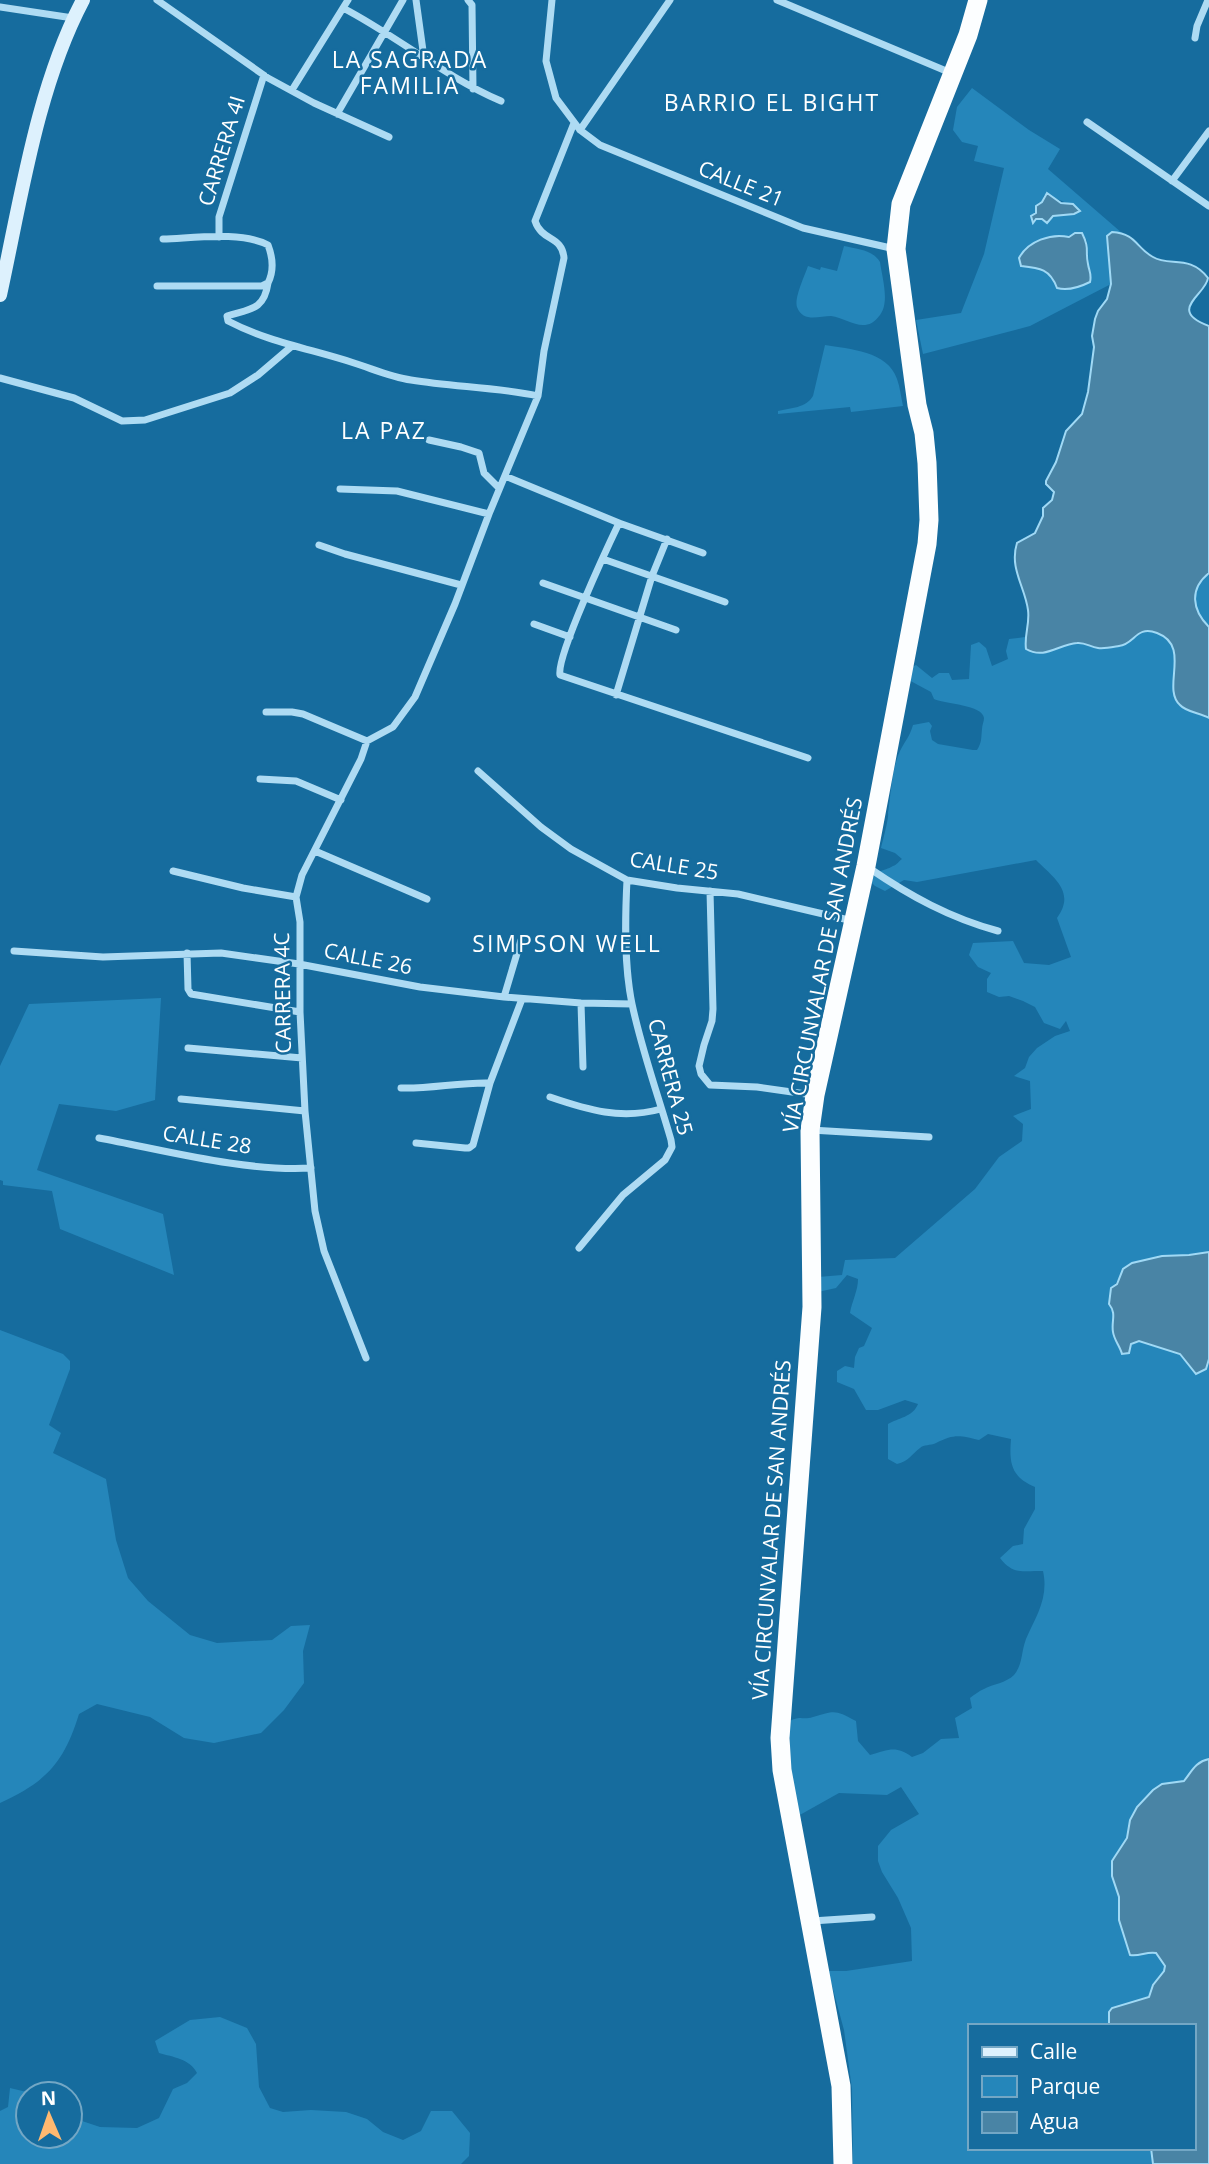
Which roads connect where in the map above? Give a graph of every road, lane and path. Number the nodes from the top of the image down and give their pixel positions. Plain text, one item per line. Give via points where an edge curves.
1 (83, 0) edge
2 (157, 0) edge
3 (348, 0) edge
4 (403, 0) edge
5 (416, 0) edge
6 (468, 0) edge
7 (552, 0) edge
8 (670, 0) edge
9 (777, 0) edge
10 (978, 0) edge
11 (1208, 0) edge
12 (0, 8) edge
13 (342, 8) junction
14 (74, 18) junction
15 (383, 32) junction
16 (1195, 38) dead end
17 (424, 58) junction
18 (953, 74) junction
19 (264, 75) junction
20 (473, 89) junction
21 (292, 90) junction
22 (501, 101) dead end
23 (338, 114) junction
24 (1087, 122) dead end
25 (574, 123) junction
26 (580, 130) junction
27 (1209, 131) edge
28 (389, 137) dead end
29 (1172, 181) junction
30 (1209, 206) edge
31 (219, 237) junction
32 (163, 239) dead end
33 (896, 249) junction
34 (268, 283) junction
35 (157, 286) dead end
36 (0, 295) edge
37 (292, 346) junction
38 (0, 378) edge
39 (538, 396) junction
40 (429, 440) dead end
41 (505, 476) junction
42 (499, 488) junction
43 (340, 489) dead end
44 (489, 514) junction
45 (619, 523) junction
46 (667, 539) junction
47 (319, 545) dead end
48 (703, 553) dead end
49 (603, 559) junction
50 (652, 576) junction
51 (543, 583) dead end
52 (461, 585) junction
53 (586, 598) junction
54 (726, 602) dead end
55 (640, 617) junction
56 (534, 624) dead end
57 (676, 630) dead end
58 (570, 636) junction
59 (616, 695) junction
60 (266, 712) dead end
61 (367, 741) junction
62 (808, 758) dead end
63 (478, 771) dead end
64 (260, 779) dead end
65 (341, 800) junction
66 (315, 851) junction
67 (866, 866) junction
68 (173, 871) dead end
69 (627, 880) junction
70 (709, 891) junction
71 (296, 897) junction
72 (427, 899) dead end
73 (854, 921) junction
74 (998, 930) dead end
75 (521, 940) dead end
76 (13, 951) dead end
77 (187, 953) junction
78 (299, 964) junction
79 (504, 997) junction
80 (522, 999) junction
81 (581, 1003) junction
82 (632, 1003) junction
83 (300, 1012) junction
84 (188, 1048) dead end
85 (302, 1058) junction
86 (583, 1067) dead end
87 (491, 1083) junction
88 (401, 1088) dead end
89 (816, 1095) junction
90 (550, 1097) dead end
91 (181, 1099) dead end
92 (661, 1109) junction
93 (304, 1111) junction
94 (810, 1130) junction
95 (929, 1137) dead end
96 (99, 1138) dead end
97 (416, 1143) dead end
98 (311, 1168) junction
99 (579, 1248) dead end
100 (366, 1358) dead end
101 (872, 1917) dead end
102 (811, 1922) junction
103 (843, 2164) edge

1 - 14 main road
2 - 19 street
3 - 13 street
4 - 15 street
5 - 17 street
6 - 20 street via 472,5
7 - 25 street, CALLE 21 via 546,61 556,98
8 - 26 street
9 - 18 street
10 - 18 highway, VÍA CIRCUNVALAR DE SAN ANDRÉS
11 - 16 street
12 - 14 street
13 - 15 street
13 - 21 street
14 - 36 main road via 41,111
15 - 17 street
15 - 23 street
17 - 20 street
18 - 33 highway, VÍA CIRCUNVALAR DE SAN ANDRÉS via 901,204
19 - 21 street
19 - 31 street, CARRERA 4I via 219,217
20 - 22 street
21 - 23 street
23 - 28 street
24 - 29 street
25 - 26 street, CALLE 21
25 - 39 street via 534,221 541,233 560,244 564,258
26 - 33 street, CALLE 21 via 600,145 803,228
27 - 29 street
29 - 30 street
31 - 32 street
31 - 34 street via 268,245 272,255
33 - 67 highway, VÍA CIRCUNVALAR DE SAN ANDRÉS via 916,405 924,433 929,520
34 - 35 street
34 - 37 street via 262,301 247,312 228,316 228,321
37 - 38 street via 230,393 145,421 122,421 74,398
37 - 39 street via 411,380
39 - 41 street
40 - 42 street via 479,453 484,473
41 - 42 street
41 - 45 street
42 - 44 street
43 - 44 street via 397,491
44 - 52 street
45 - 46 street
45 - 49 street
46 - 48 street
46 - 50 street
47 - 52 street
49 - 50 street
49 - 53 street
50 - 54 street
50 - 55 street
51 - 53 street
52 - 61 street via 415,697 393,727
53 - 55 street
53 - 58 street
55 - 57 street
55 - 59 street
56 - 58 street
58 - 59 street via 558,673
59 - 62 street
60 - 61 street via 303,714
61 - 65 street, CARRERA 4C
63 - 69 street, CALLE 25 via 541,827
64 - 65 street via 296,780
65 - 66 street, CARRERA 4C
66 - 71 street, CARRERA 4C
66 - 72 street
67 - 73 highway, VÍA CIRCUNVALAR DE SAN ANDRÉS
67 - 74 street via 950,916
68 - 71 street
69 - 70 street, CALLE 25
69 - 82 street, CARRERA 25 via 625,922
70 - 73 street, CALLE 25 via 765,899
70 - 89 street via 713,1009 699,1059 701,1074 709,1085
71 - 78 street, CARRERA 4C
73 - 89 highway, VÍA CIRCUNVALAR DE SAN ANDRÉS
75 - 79 street
76 - 77 street, CALLE 26 via 103,957
77 - 78 street, CALLE 26
77 - 83 street via 191,994
78 - 79 street, CALLE 26
78 - 83 street, CARRERA 4C
79 - 80 street, CALLE 26
80 - 81 street, CALLE 26
80 - 87 street
81 - 82 street, CALLE 26
81 - 86 street
82 - 92 street, CARRERA 25
83 - 85 street, CARRERA 4C
84 - 85 street
85 - 93 street, CARRERA 4C
87 - 88 street
87 - 97 street via 471,1147
89 - 94 highway, VÍA CIRCUNVALAR DE SAN ANDRÉS
90 - 92 street via 601,1113 642,1114
91 - 93 street
92 - 99 street, CARRERA 25 via 672,1147 665,1160 623,1195
93 - 98 street, CARRERA 4C
94 - 95 street
94 - 102 highway, VÍA CIRCUNVALAR DE SAN ANDRÉS via 812,1307 780,1738
96 - 98 street, CALLE 28 via 230,1163
98 - 100 street, CARRERA 4C via 324,1251
101 - 102 street
102 - 103 highway, VÍA CIRCUNVALAR DE SAN ANDRÉS via 841,2087

